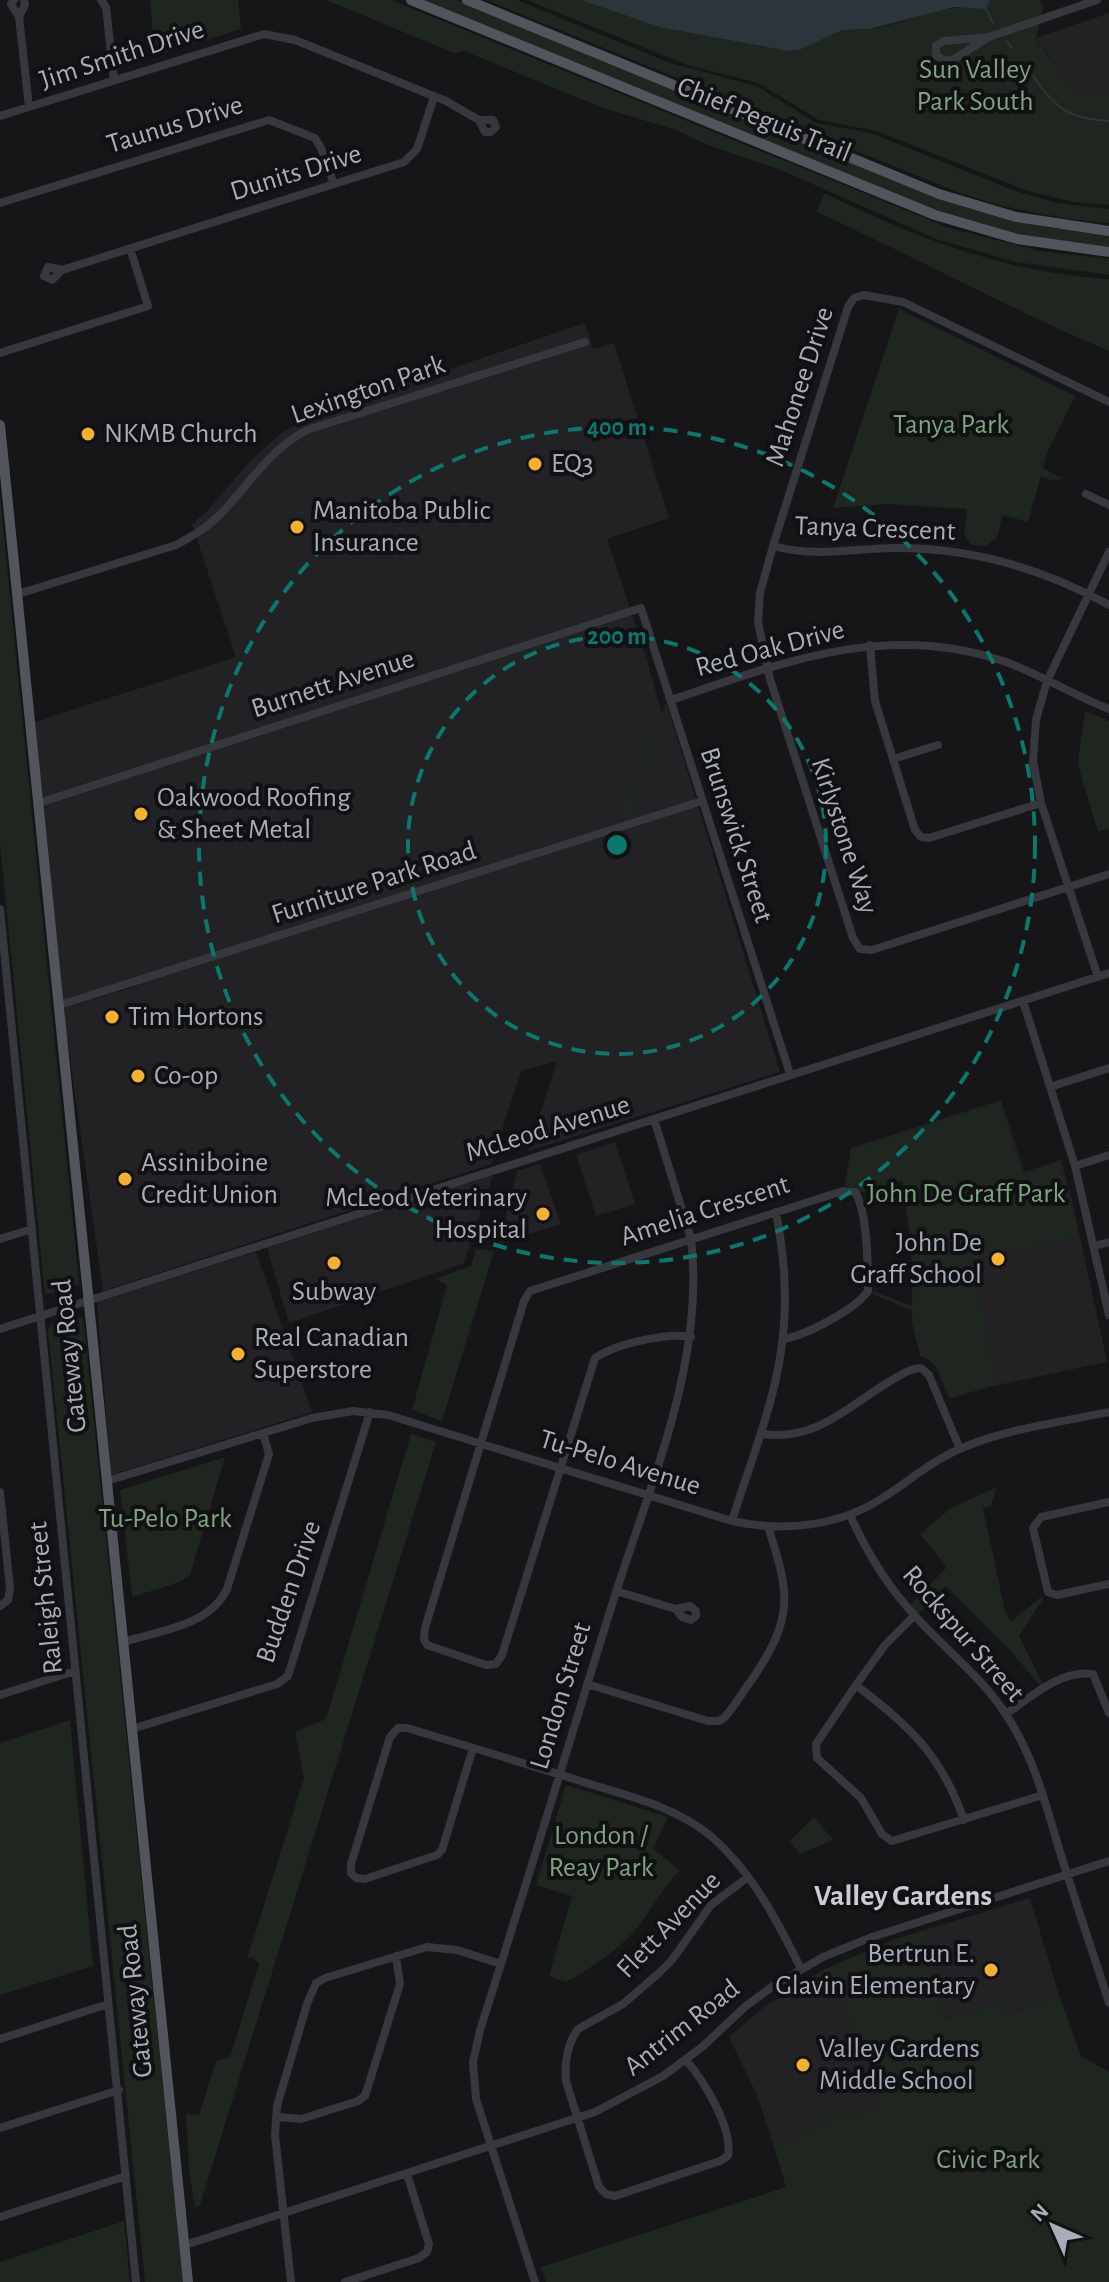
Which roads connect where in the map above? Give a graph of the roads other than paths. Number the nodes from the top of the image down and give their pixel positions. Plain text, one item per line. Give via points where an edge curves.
1 (14, 0) edge
2 (24, 0) edge
3 (411, 0) edge
4 (467, 0) edge
5 (1097, 0) edge
6 (106, 2) edge
7 (19, 17) junction
8 (989, 37) junction
9 (114, 80) junction
10 (434, 97) junction
11 (29, 107) junction
12 (0, 116) edge
13 (479, 120) dead end
14 (334, 184) junction
15 (0, 203) edge
16 (1109, 231) edge
17 (130, 248) junction
18 (1109, 252) edge
19 (62, 270) dead end
20 (585, 342) dead end
21 (0, 353) edge
22 (1109, 402) edge
23 (0, 425) edge
24 (1086, 494) dead end
25 (1109, 505) edge
26 (773, 546) junction
27 (1109, 552) edge
28 (18, 594) junction
29 (1089, 594) junction
30 (1109, 605) edge
31 (641, 608) joint
32 (870, 645) junction
33 (767, 668) junction
34 (1047, 681) junction
35 (671, 700) junction
36 (1109, 709) edge
37 (938, 745) dead end
38 (893, 759) junction
39 (702, 801) junction
40 (39, 803) junction
41 (1041, 803) junction
42 (1109, 874) edge
43 (1069, 887) junction
44 (0, 909) edge
45 (1109, 973) edge
46 (1098, 977) junction
47 (1023, 1001) junction
48 (60, 1005) junction
49 (1109, 1068) edge
50 (790, 1074) junction
51 (1050, 1087) junction
52 (654, 1119) junction
53 (1109, 1155) edge
54 (1075, 1166) junction
55 (776, 1212) junction
56 (32, 1229) junction
57 (0, 1239) edge
58 (691, 1239) junction
59 (1109, 1242) edge
60 (1094, 1246) junction
61 (88, 1300) junction
62 (1109, 1315) edge
63 (39, 1316) junction
64 (0, 1329) edge
65 (691, 1337) junction
66 (783, 1339) junction
67 (370, 1412) junction
68 (1109, 1412) edge
69 (263, 1433) junction
70 (761, 1434) junction
71 (482, 1443) junction
72 (960, 1449) junction
73 (559, 1468) junction
74 (107, 1481) junction
75 (0, 1492) edge
76 (648, 1494) junction
77 (1109, 1502) edge
78 (850, 1515) junction
79 (1, 1516) edge
80 (732, 1521) junction
81 (768, 1527) junction
82 (1109, 1584) edge
83 (616, 1591) junction
84 (0, 1606) edge
85 (676, 1609) dead end
86 (914, 1616) junction
87 (123, 1642) junction
88 (75, 1671) junction
89 (587, 1684) junction
90 (856, 1685) junction
91 (0, 1695) edge
92 (1109, 1713) edge
93 (1006, 1714) junction
94 (132, 1729) junction
95 (473, 1748) junction
96 (559, 1774) junction
97 (1043, 1795) junction
98 (964, 1820) junction
99 (1109, 1861) edge
100 (1068, 1874) junction
101 (748, 1877) junction
102 (396, 1956) junction
103 (501, 1964) junction
104 (801, 1969) junction
105 (1109, 2003) edge
106 (108, 2004) junction
107 (0, 2039) edge
108 (686, 2060) junction
109 (119, 2090) junction
110 (276, 2117) junction
111 (578, 2119) junction
112 (0, 2128) edge
113 (493, 2147) junction
114 (407, 2174) junction
115 (126, 2176) junction
116 (284, 2214) junction
117 (0, 2217) edge
118 (185, 2245) junction
119 (136, 2282) edge
120 (188, 2282) edge
121 (291, 2282) edge
122 (345, 2282) edge
123 (535, 2282) edge

1 - 7 street via 11,4
2 - 7 street
3 - 18 main road, Chief Peguis Trail via 935,215 1017,239
4 - 16 main road, Chief Peguis Trail via 951,198 1033,220
5 - 8 street
6 - 9 street
7 - 11 street
8 - 8 street via 943,41 936,46 936,55 944,61 954,59
9 - 10 street, Jim Smith Drive via 257,35 276,34
9 - 11 street, Jim Smith Drive
10 - 13 street, Jim Smith Drive
10 - 14 street, Dunits Drive via 410,158
11 - 12 street, Jim Smith Drive
14 - 15 street, Taunus Drive via 315,138 269,120
14 - 17 street, Dunits Drive
17 - 19 street, Dunits Drive
17 - 21 street via 148,306
20 - 28 street, Lexington Park via 307,430 278,448 219,516 192,537
22 - 26 street, Mahonee Drive via 914,306 890,298 854,298
23 - 28 main road, Gateway Road
24 - 25 street
26 - 29 street, Tanya Crescent via 817,554 897,548 957,552 1032,570
26 - 33 street, Mahonee Drive via 758,609
27 - 29 street
28 - 40 main road, Gateway Road
29 - 30 street, Tanya Crescent
29 - 34 street
31 - 35 street, Brunswick Street
31 - 40 street, Burnett Avenue
32 - 33 street, Red Oak Drive
32 - 34 street, Red Oak Drive via 963,650
32 - 38 street via 873,693
33 - 35 street, Red Oak Drive
33 - 43 street, Kirlystone Way via 860,949 872,950
34 - 36 street, Red Oak Drive
34 - 41 street via 1036,720 1033,761
35 - 39 street, Brunswick Street
37 - 38 street
38 - 41 street via 921,837
39 - 48 street, Furniture Park Road
39 - 50 street, Brunswick Street
40 - 48 main road, Gateway Road
41 - 43 street
42 - 43 street, Kirlystone Way
43 - 46 street
44 - 56 street, Raleigh Street
45 - 46 street, McLeod Avenue
46 - 47 street, McLeod Avenue
47 - 50 street, McLeod Avenue
47 - 51 street
48 - 61 main road, Gateway Road
49 - 51 street
50 - 52 street, McLeod Avenue
51 - 54 street
52 - 58 street, London Street
52 - 61 street, McLeod Avenue
53 - 54 street
54 - 60 street
55 - 58 street, Amelia Crescent
55 - 66 street via 785,1273
55 - 66 street, Amelia Crescent via 855,1192 868,1271 864,1298 819,1327
56 - 57 street
56 - 63 street, Raleigh Street
58 - 65 street, London Street
58 - 71 street, Amelia Crescent via 530,1291
59 - 60 street
60 - 62 street
61 - 63 street, McLeod Avenue
61 - 74 main road, Gateway Road
63 - 64 street, McLeod Avenue
63 - 88 street, Raleigh Street
65 - 73 street via 656,1338 595,1358
65 - 76 street, London Street
66 - 70 street
67 - 69 street, Tu-Pelo Avenue via 336,1413
67 - 71 street, Tu-Pelo Avenue
67 - 94 street, Budden Drive via 288,1676 277,1684
68 - 72 street, Tu-Pelo Avenue
69 - 74 street, Tu-Pelo Avenue
69 - 87 street via 269,1454 221,1601 200,1617
70 - 72 street via 810,1431 905,1372 921,1368 929,1375
70 - 80 street
71 - 73 street, Tu-Pelo Avenue
71 - 73 street via 424,1632 433,1649 496,1664
72 - 78 street, Tu-Pelo Avenue
73 - 76 street, Tu-Pelo Avenue
74 - 87 main road, Gateway Road
75 - 79 street
76 - 80 street, Tu-Pelo Avenue
76 - 83 street, London Street
77 - 82 street via 1041,1517 1033,1528 1048,1592 1057,1595
78 - 81 street, Tu-Pelo Avenue
78 - 86 street, Rockspur Street via 886,1581
79 - 84 street via 10,1588 8,1600
80 - 81 street, Tu-Pelo Avenue
81 - 89 street via 784,1577 783,1621 772,1648 724,1718 708,1721
83 - 85 street
83 - 89 street, London Street
86 - 90 street
86 - 93 street, Rockspur Street
87 - 94 main road, Gateway Road
88 - 91 street
88 - 106 street, Raleigh Street
89 - 96 street, London Street
90 - 98 street via 932,1754
90 - 98 street via 816,1744 817,1758 861,1798 888,1840
92 - 93 street via 1099,1682 1084,1672 1056,1681
93 - 97 street, Rockspur Street
94 - 118 main road, Gateway Road
95 - 95 street via 442,1850 356,1878 351,1864 394,1730 407,1728
95 - 96 street
96 - 101 street via 678,1814 711,1836
96 - 103 street, London Street
97 - 98 street
97 - 100 street, Rockspur Street
99 - 100 street, Antrim Road
100 - 104 street, Antrim Road via 872,1937
100 - 105 street, Rockspur Street
101 - 104 street
101 - 111 street, Flett Avenue via 711,1905 672,1960 650,1981 575,2032 565,2073
102 - 103 street via 442,1947
102 - 110 street via 316,1983
102 - 110 street via 400,1984 365,2096 301,2119
103 - 113 street, London Street via 473,2062 476,2099
104 - 108 street, Antrim Road via 746,2006
106 - 107 street
106 - 109 street, Raleigh Street
108 - 111 street, Antrim Road via 633,2095
108 - 111 street, Flett Avenue via 712,2096 729,2145 725,2159 610,2196 599,2187
109 - 112 street
109 - 115 street, Raleigh Street
110 - 116 street
111 - 113 street, Antrim Road
113 - 114 street, Antrim Road
113 - 123 street, London Street
114 - 116 street, Antrim Road
114 - 122 street via 427,2252
115 - 117 street
115 - 119 street, Raleigh Street
116 - 118 street, Antrim Road
116 - 121 street
118 - 120 main road, Gateway Road

